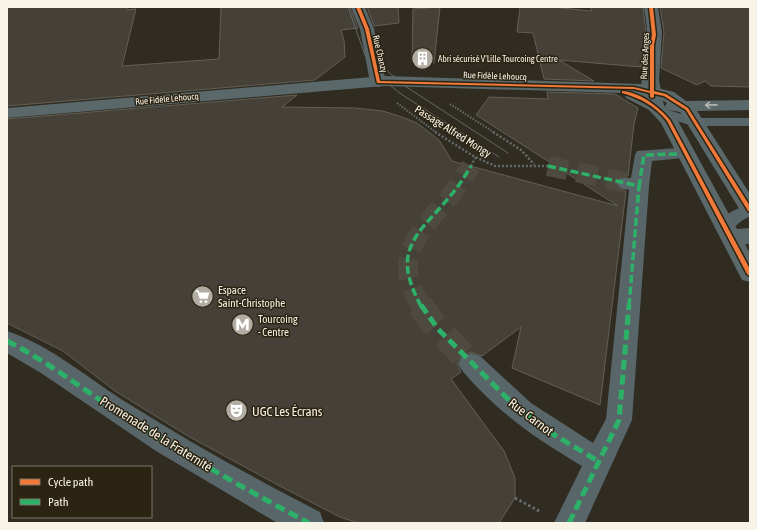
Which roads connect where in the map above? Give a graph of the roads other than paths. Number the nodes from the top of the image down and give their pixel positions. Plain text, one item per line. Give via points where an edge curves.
1 (358, 7) edge
2 (651, 7) edge
3 (378, 82) junction
4 (656, 103) junction
5 (106, 104) junction
6 (684, 105) junction
7 (750, 105) edge
8 (7, 113) edge
9 (750, 122) edge
10 (7, 123) edge
11 (697, 123) junction
12 (677, 154) dead end
13 (750, 210) edge
14 (735, 234) edge
15 (750, 274) edge
16 (7, 341) edge
17 (471, 364) tunnel mouth
18 (598, 461) junction
19 (309, 523) edge
20 (569, 523) edge

1 - 3 street, Rue Chanzy via 366,29
2 - 4 street, Rue des Anges
3 - 4 main road, Rue Fidèle Lehoucq via 612,88
3 - 5 main road, Rue Fidèle Lehoucq
4 - 6 main road
4 - 11 lane via 680,119
4 - 14 main road
5 - 8 main road, Rue Fidèle Lehoucq
5 - 10 main road, Rue Fidèle Lehoucq
7 -> 6 main road
6 - 11 main road
9 - 11 lane
11 - 13 main road
12 - 18 street via 644,155 633,184 619,420
13 - 14 lane via 731,219
14 - 15 main road
16 - 19 street, Promenade de la Fraternité via 26,350 119,412 254,496
17 - 18 street, Rue Carnot via 532,420
18 - 20 street

